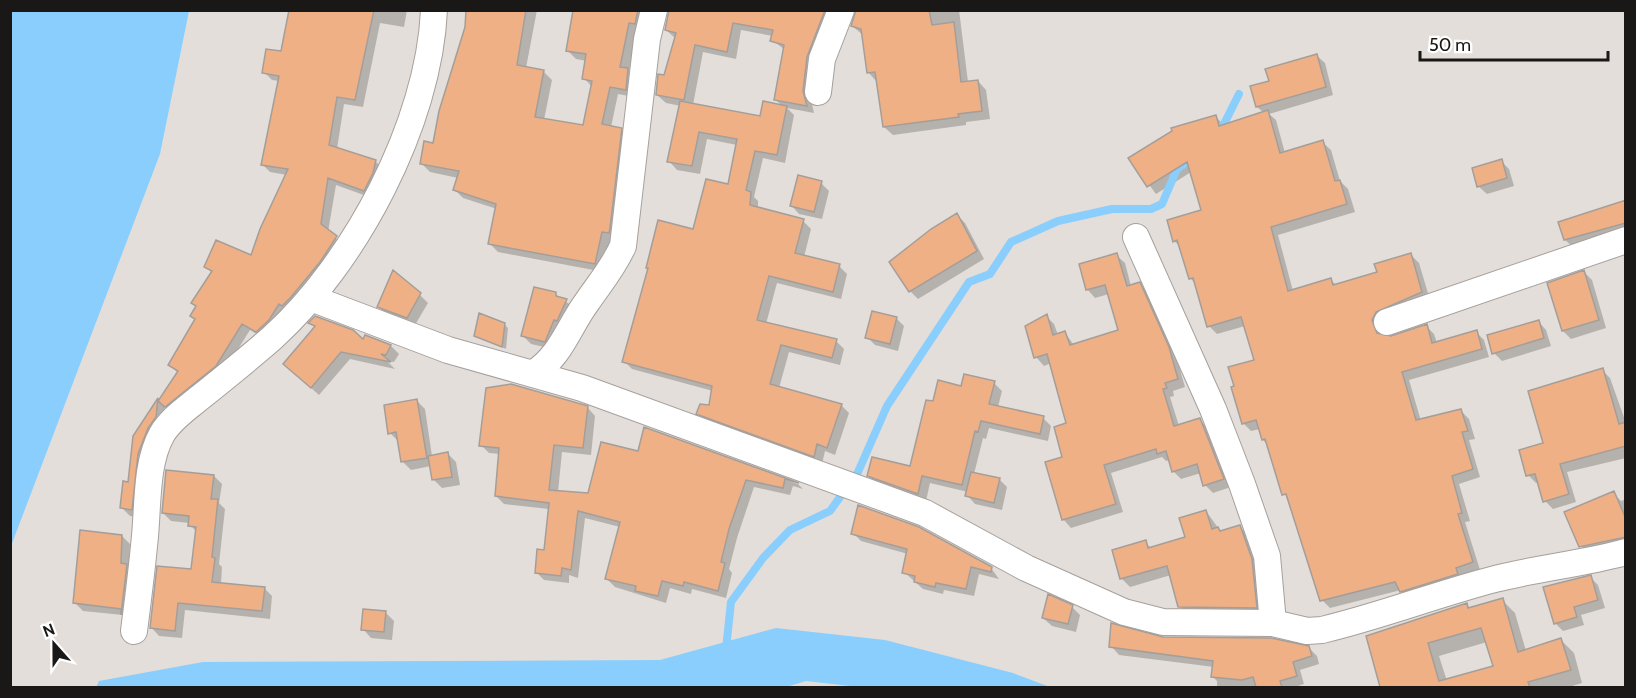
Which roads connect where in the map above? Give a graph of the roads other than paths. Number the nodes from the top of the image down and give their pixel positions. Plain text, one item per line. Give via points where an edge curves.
1 (434, 10) edge
2 (654, 10) edge
3 (841, 10) edge
4 (818, 92) dead end
5 (1136, 237) dead end
6 (1626, 240) edge
7 (310, 298) junction
8 (1387, 322) dead end
9 (534, 374) junction
10 (1626, 552) edge
11 (1273, 623) junction
12 (134, 631) dead end

1 - 7 street via 424,79 386,182 355,238
2 - 9 street via 647,39 623,246 556,355
3 - 4 street via 822,59
5 - 11 street via 1242,484 1267,556
6 - 8 street
7 - 9 street via 456,352
7 - 12 street via 271,339 163,432 151,474
9 - 11 street via 926,513 1026,568 1124,612 1163,622
10 - 11 street via 1511,575 1322,630 1307,631

